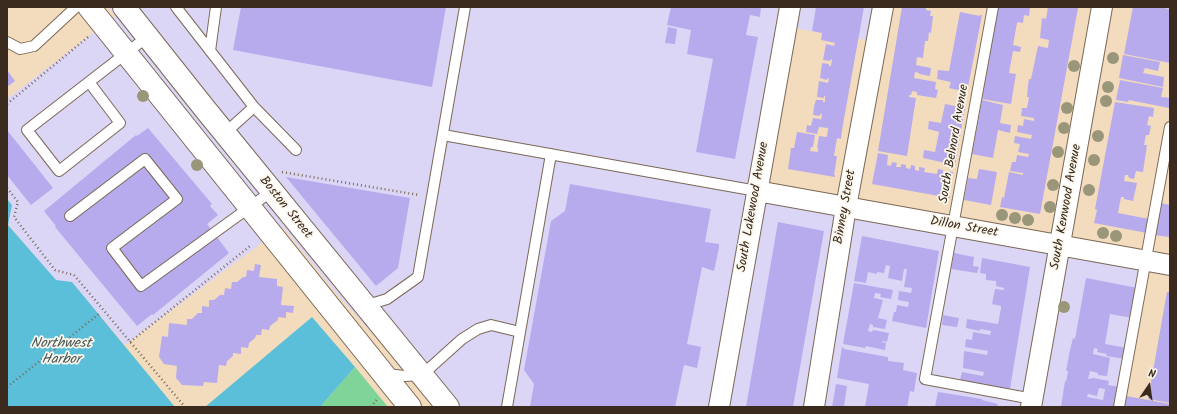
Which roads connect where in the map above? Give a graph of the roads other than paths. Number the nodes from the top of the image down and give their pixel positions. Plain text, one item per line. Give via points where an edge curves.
1 (76, 7) edge
2 (89, 7) edge
3 (124, 7) edge
4 (176, 7) edge
5 (216, 7) edge
6 (465, 7) edge
7 (790, 7) edge
8 (883, 7) edge
9 (993, 7) edge
10 (1102, 7) edge
11 (147, 37) junction
12 (7, 42) edge
13 (210, 51) junction
14 (126, 53) junction
15 (89, 82) junction
16 (254, 107) junction
17 (1170, 127) edge
18 (225, 133) junction
19 (443, 135) junction
20 (296, 150) dead end
21 (551, 154) junction
22 (274, 181) junction
23 (757, 191) junction
24 (846, 207) junction
25 (250, 208) junction
26 (70, 216) dead end
27 (953, 226) junction
28 (1060, 246) junction
29 (1146, 261) junction
30 (1170, 265) edge
31 (362, 302) junction
32 (520, 332) junction
33 (383, 373) junction
34 (422, 375) junction
35 (1032, 403) edge
36 (410, 407) edge
37 (448, 407) edge
38 (507, 407) edge
39 (719, 407) edge
40 (814, 407) edge
41 (1119, 407) edge

1 - 12 lane via 34,46 20,49
2 - 14 main road, Boston Street
3 - 11 main road, Boston Street
4 - 13 lane
5 - 13 lane
6 - 19 lane
7 - 23 street, South Lakewood Avenue
8 - 24 street, Binney Street
9 - 27 lane, South Belnord Avenue
10 - 28 street, South Kenwood Avenue
11 - 14 lane
11 - 18 main road, Boston Street
13 - 16 lane
14 - 15 lane
14 - 25 main road, Boston Street
15 - 15 lane via 27,130 59,171 120,123
16 - 18 lane
16 - 20 lane
17 - 29 lane
18 - 22 main road, Boston Street
19 - 21 lane
19 - 31 lane via 418,277 387,299 374,303
21 - 23 lane
21 - 32 lane
22 - 25 lane
22 - 31 main road, Boston Street
23 - 24 street, Dillon Street
23 - 39 street, South Lakewood Avenue
24 - 27 street, Dillon Street
24 - 40 street, Binney Street
25 - 26 lane via 141,286 112,248 177,199 145,160
25 - 33 main road, Boston Street
27 - 28 street, Dillon Street
27 - 35 lane, South Belnord Avenue via 925,379
28 - 29 street, Dillon Street
28 - 35 street, South Kenwood Avenue
29 - 30 street, Dillon Street
29 - 41 lane
31 - 34 main road, Boston Street
32 - 34 lane via 491,325 478,329 462,339
32 - 38 lane
33 - 34 lane
33 - 36 main road, Boston Street
34 - 37 main road, Boston Street

